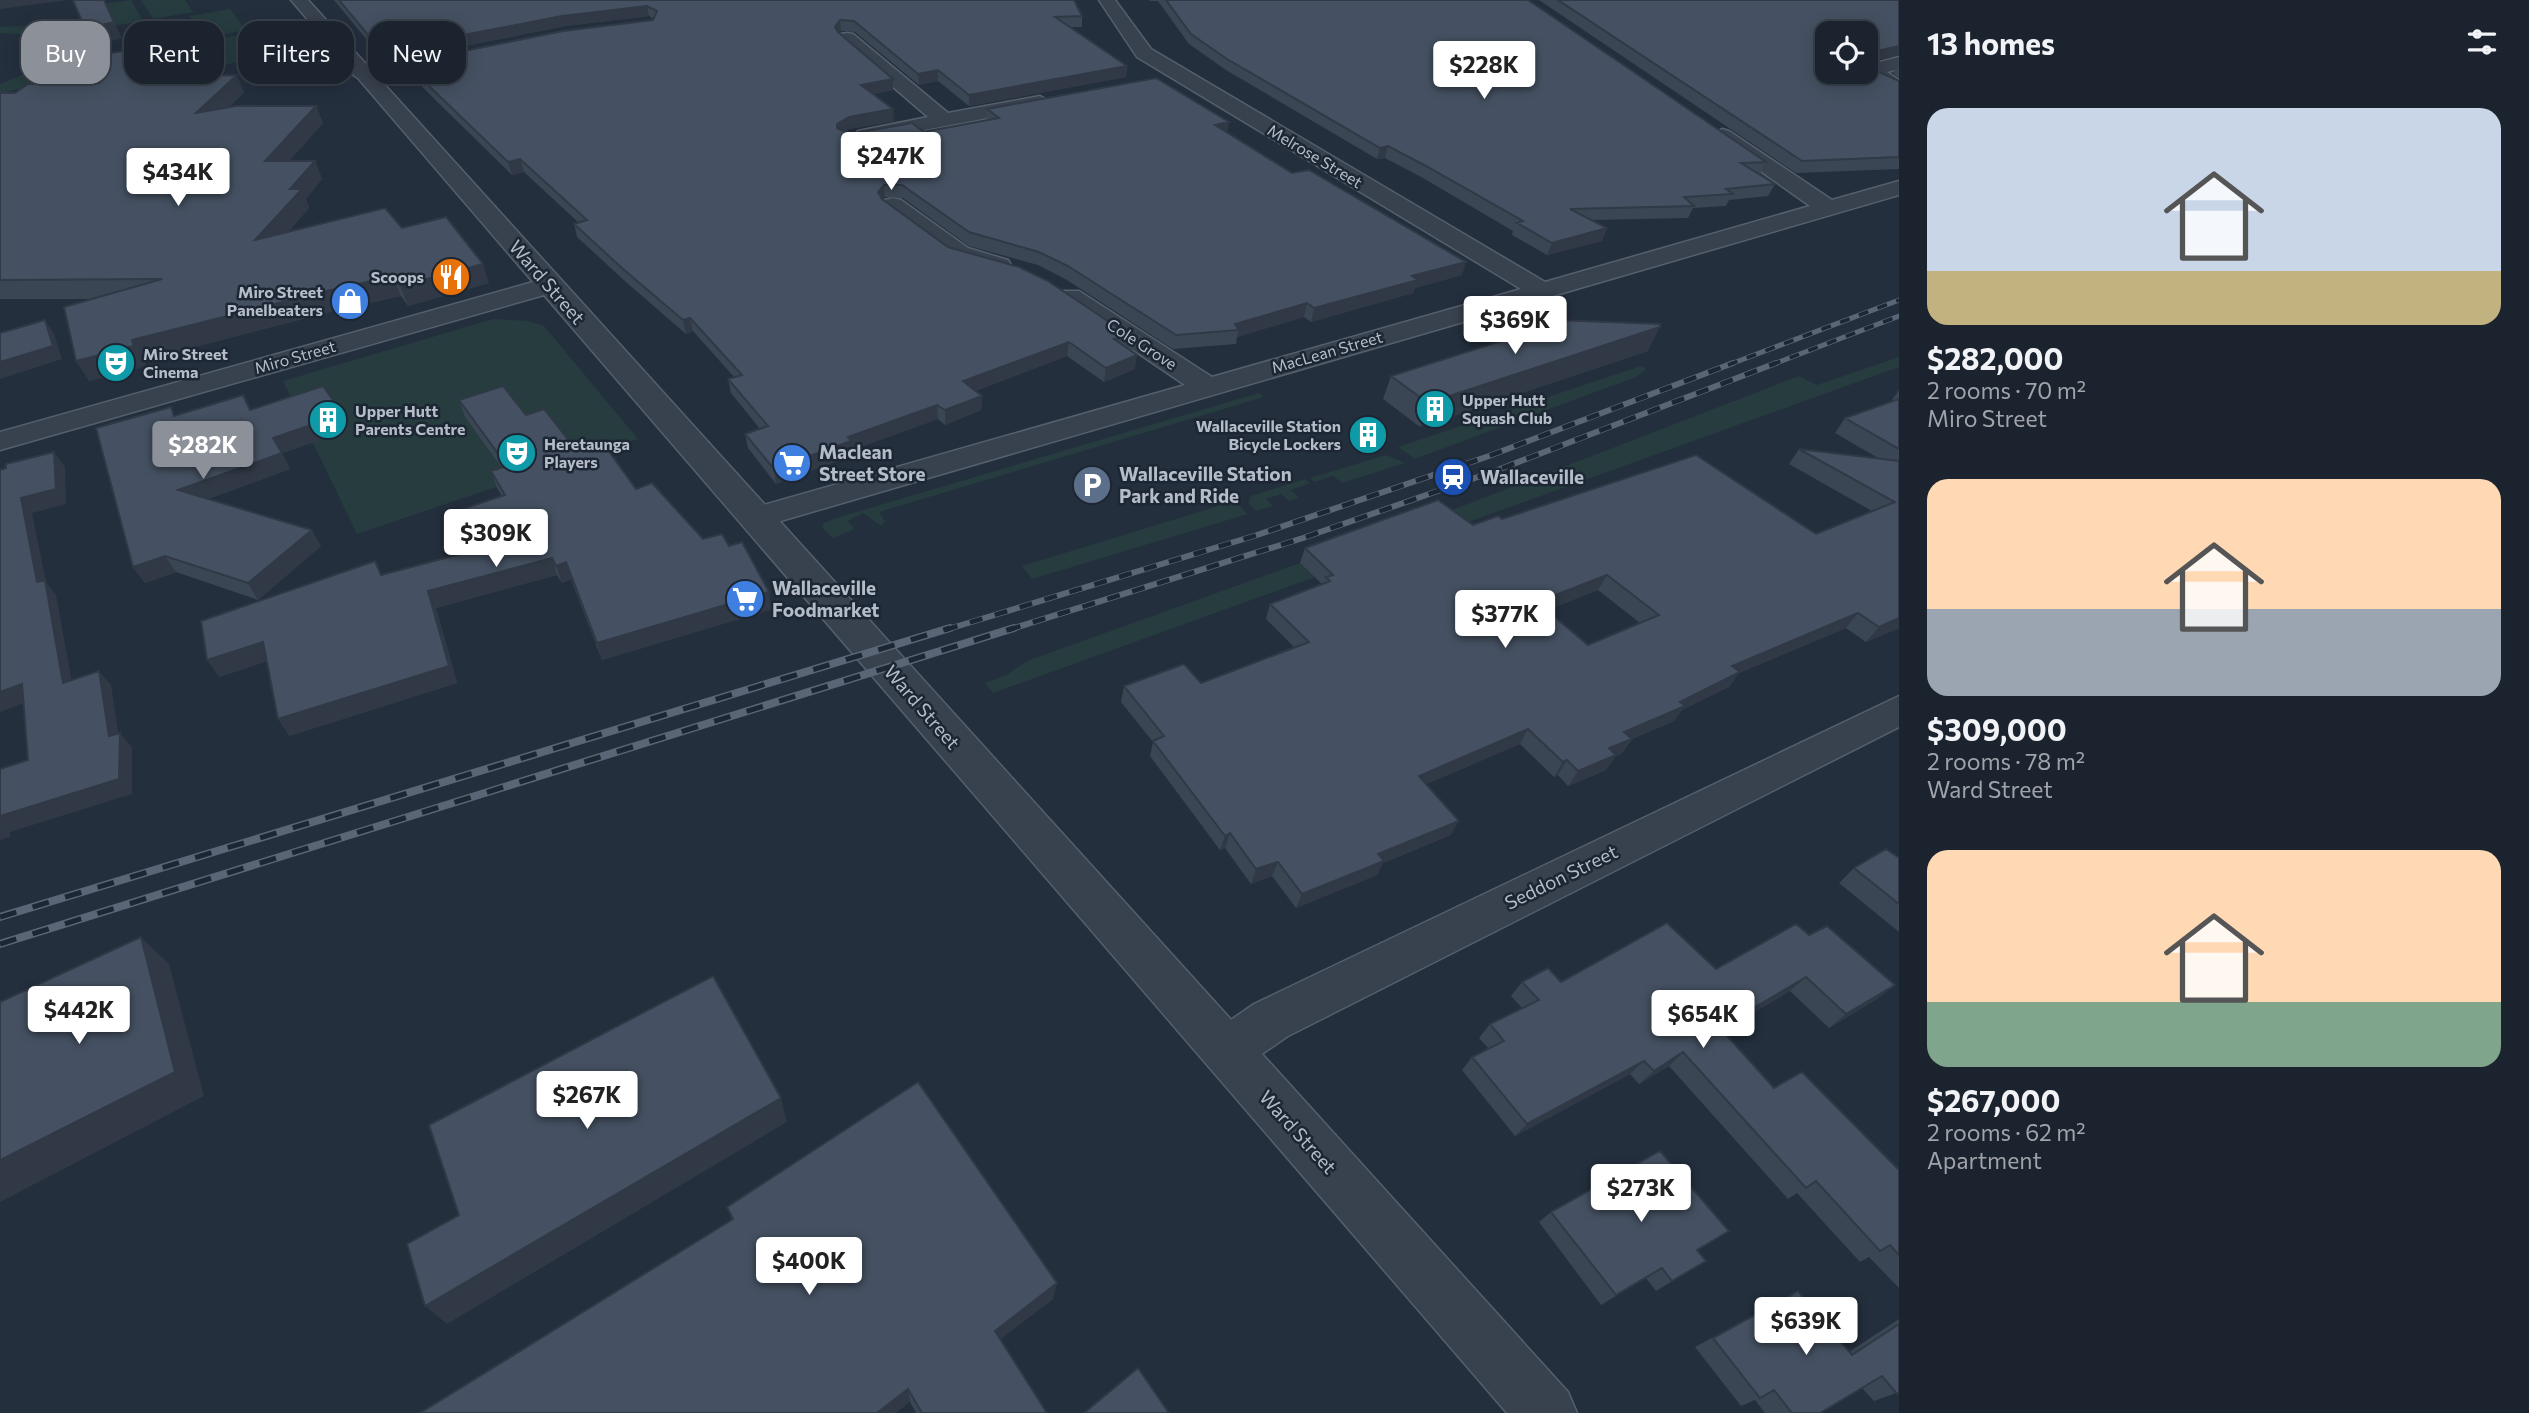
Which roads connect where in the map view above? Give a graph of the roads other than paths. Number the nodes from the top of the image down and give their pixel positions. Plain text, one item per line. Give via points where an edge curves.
1 (299, 0) edge
2 (1107, 0) edge
3 (847, 38) edge
4 (469, 53) edge
5 (1899, 63) edge
6 (363, 75) junction
7 (1180, 76) junction
8 (1152, 81) edge
9 (1899, 88) edge
10 (1061, 98) edge
11 (944, 120) junction
12 (1707, 125) edge
13 (850, 138) edge
14 (1899, 188) edge
15 (893, 205) edge
16 (1828, 208) junction
17 (1021, 271) edge
18 (1048, 284) edge
19 (549, 285) junction
20 (1541, 290) junction
21 (1208, 387) junction
22 (0, 441) edge
23 (755, 518) junction
24 (1899, 710) edge
25 (1226, 1051) junction
26 (1547, 1413) edge

1 - 6 street, Ward Street
2 - 7 street, Melrose Street via 1144,53
3 - 11 street
4 - 6 street
5 - 9 street via 1875,68
6 - 19 street, Ward Street
7 - 8 street
7 - 20 street, Melrose Street
10 - 11 street
11 - 13 street
12 - 16 street
14 - 16 street, MacLean Street
15 - 17 street via 960,253
16 - 20 street, MacLean Street
18 - 21 street, Cole Grove
19 - 22 street, Miro Street
19 - 23 street, Ward Street
20 - 21 street, MacLean Street
21 - 23 street, MacLean Street
23 - 25 street, Ward Street
24 - 25 street, Seddon Street via 1271,1020
25 - 26 street, Ward Street

